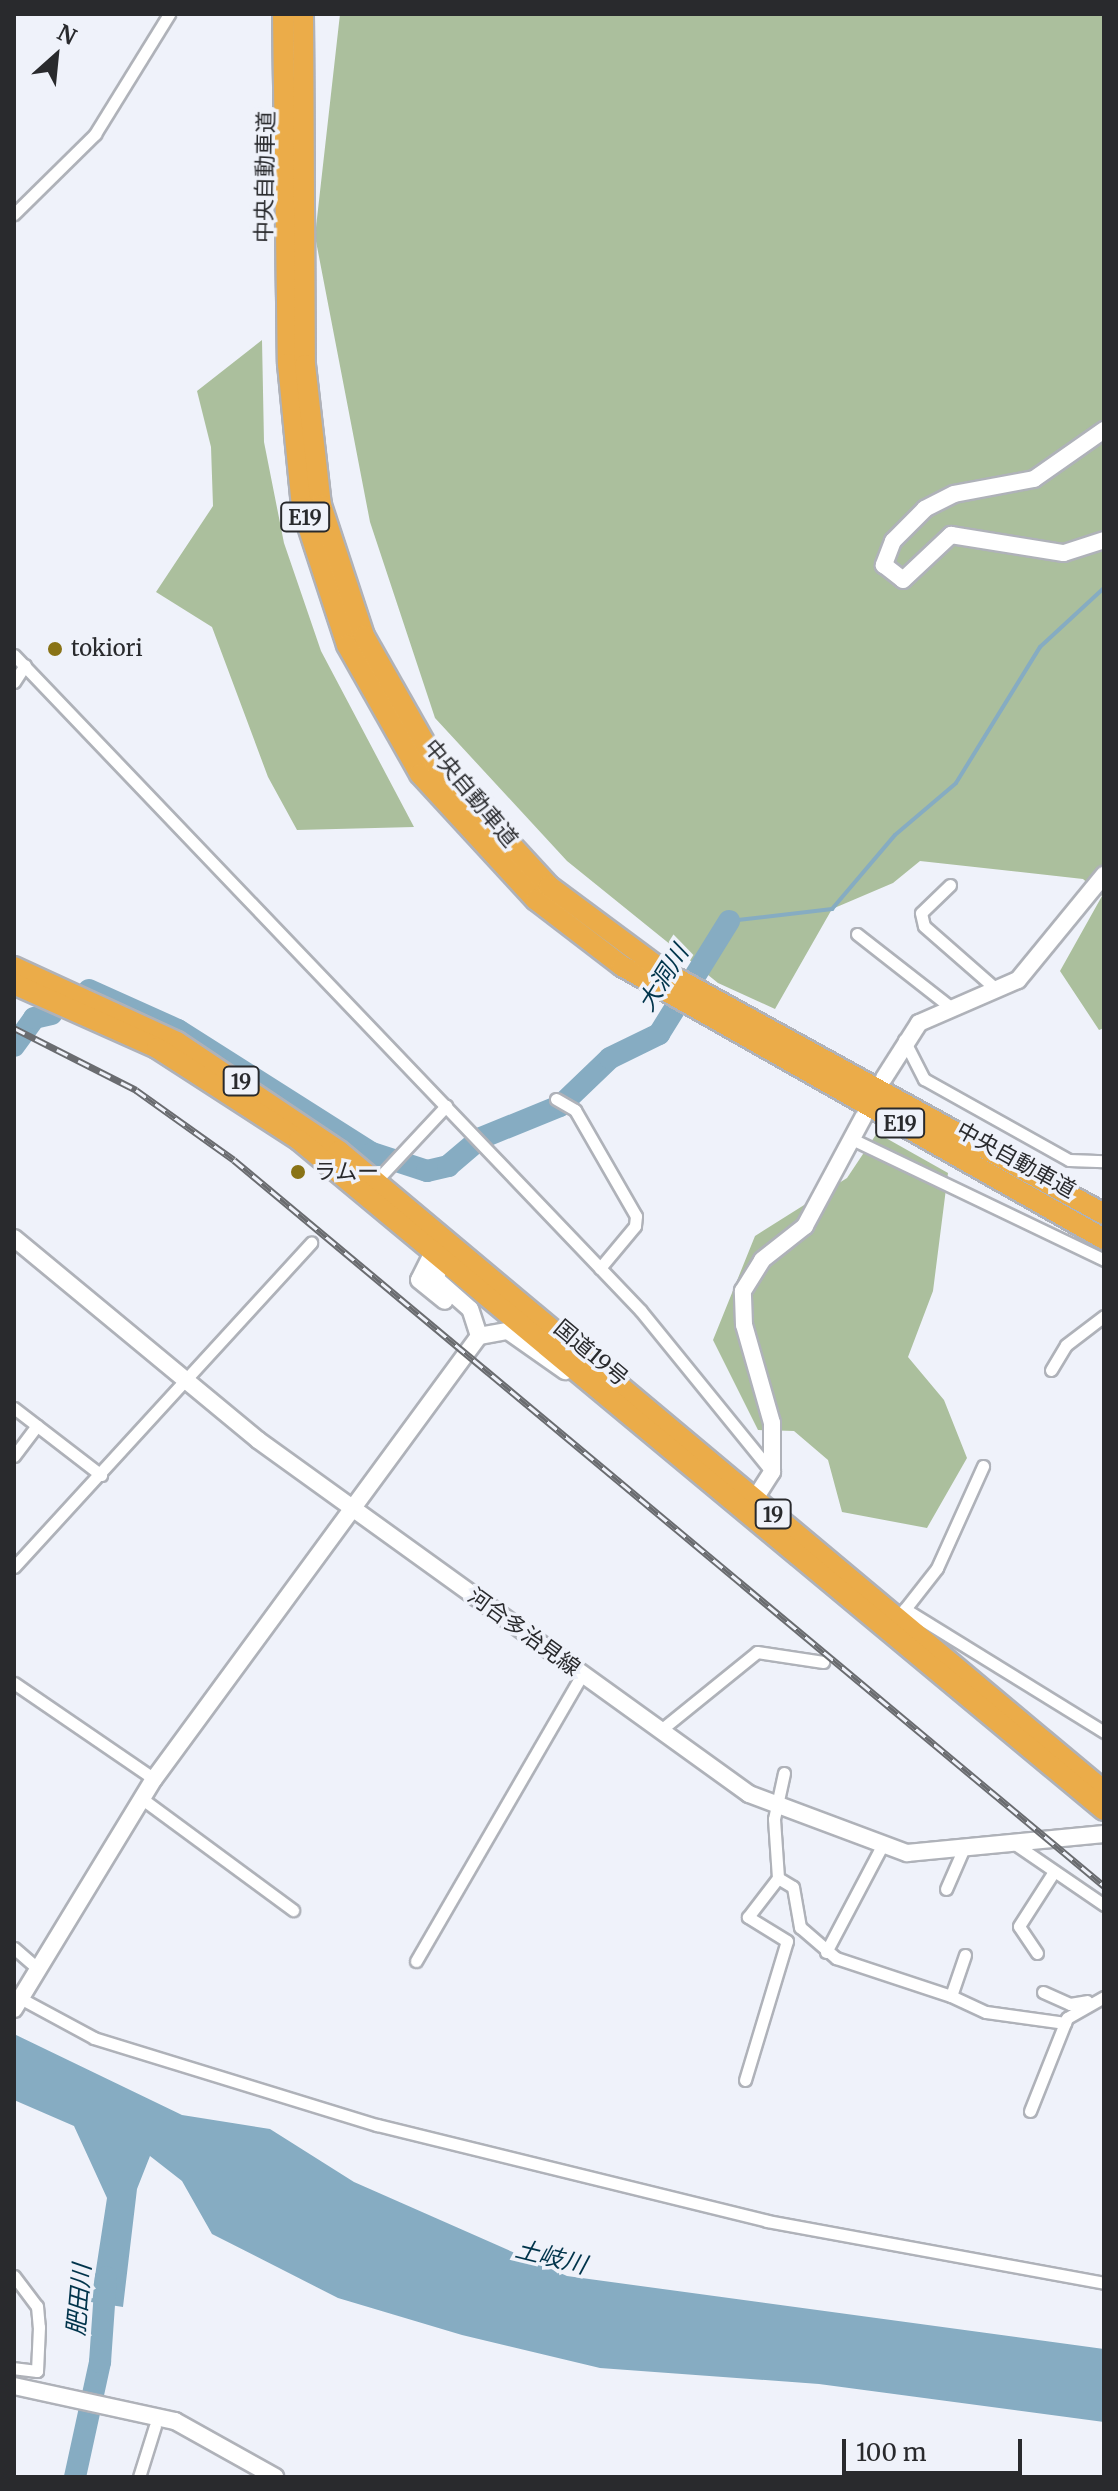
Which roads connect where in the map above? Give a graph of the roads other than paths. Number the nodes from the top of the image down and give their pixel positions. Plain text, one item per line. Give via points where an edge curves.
1 (283, 14) edge
2 (303, 14) edge
3 (161, 17) edge
4 (15, 208) edge
5 (1104, 430) edge
6 (1104, 540) edge
7 (14, 655) edge
8 (25, 665) junction
9 (14, 682) edge
10 (1104, 875) edge
11 (950, 885) dead end
12 (580, 924) junction
13 (857, 934) dead end
14 (14, 967) edge
15 (14, 984) edge
16 (997, 990) junction
17 (699, 1004) junction
18 (948, 1005) junction
19 (904, 1040) junction
20 (884, 1078) dead end
21 (556, 1099) dead end
22 (446, 1106) junction
23 (863, 1118) dead end
24 (852, 1139) junction
25 (1104, 1161) edge
26 (383, 1174) junction
27 (1104, 1214) edge
28 (14, 1238) edge
29 (1104, 1239) edge
30 (311, 1243) dead end
31 (439, 1249) junction
32 (1104, 1260) edge
33 (600, 1268) junction
34 (1104, 1316) edge
35 (479, 1336) junction
36 (465, 1353) junction
37 (1051, 1370) dead end
38 (186, 1384) junction
39 (594, 1388) junction
40 (14, 1408) edge
41 (37, 1426) junction
42 (14, 1456) edge
43 (983, 1466) dead end
44 (772, 1472) junction
45 (101, 1475) junction
46 (751, 1506) junction
47 (351, 1507) junction
48 (14, 1567) edge
49 (895, 1618) junction
50 (823, 1662) dead end
51 (582, 1675) junction
52 (14, 1683) edge
53 (662, 1729) junction
54 (1104, 1732) edge
55 (784, 1773) dead end
56 (154, 1779) junction
57 (1104, 1791) edge
58 (141, 1798) junction
59 (776, 1808) junction
60 (1104, 1810) edge
61 (1104, 1834) edge
62 (1015, 1844) junction
63 (882, 1846) junction
64 (963, 1850) junction
65 (1053, 1873) junction
66 (778, 1878) junction
67 (946, 1889) dead end
68 (1104, 1905) edge
69 (293, 1910) dead end
70 (14, 1948) edge
71 (826, 1952) junction
72 (1037, 1953) dead end
73 (965, 1955) dead end
74 (416, 1961) dead end
75 (38, 1969) junction
76 (1043, 1992) dead end
77 (951, 1996) junction
78 (1099, 1999) edge
79 (17, 2004) edge
80 (1065, 2023) junction
81 (745, 2080) dead end
82 (1030, 2111) dead end
83 (14, 2276) edge
84 (1104, 2283) edge
85 (14, 2368) edge
86 (27, 2389) edge
87 (150, 2421) junction
88 (139, 2477) edge
89 (275, 2477) edge

1 - 12 highway, 中央自動車道 / E19 via 289,412 319,570 367,687 420,774 491,856
2 - 12 highway, 中央自動車道 / E19 via 305,365 313,456 333,551 384,677 436,763
3 - 4 street via 95,134
5 - 6 street via 1034,479 954,494 925,509 893,541 884,565 903,580 959,534 1064,553
7 - 8 street
8 - 9 street
8 - 22 street
10 - 16 street via 1029,969
11 - 16 street via 921,913 924,926
12 - 17 highway, 中央自動車道 / E19
13 - 18 street
14 - 26 highway, 国道19号 / 19 via 177,1042
15 - 31 highway, 国道19号 / 19 via 117,1027 220,1085
16 - 18 street
17 - 27 highway, 中央自動車道 / E19
17 - 29 highway, 中央自動車道 / E19
18 - 19 street
19 - 20 street
19 - 25 street via 924,1079 1069,1160
21 - 33 street via 568,1105 636,1216
22 - 26 street
22 - 33 street
23 - 24 street
24 - 32 street
24 - 44 street via 805,1226 762,1260 743,1291 744,1325 772,1423
26 - 31 highway, 国道19号 / 19
28 - 38 street, 河合多治見線
30 - 38 street
31 - 35 street via 439,1287 470,1309
31 - 36 street via 419,1280 469,1322
31 - 39 highway, 国道19号 / 19
31 - 46 highway, 国道19号 / 19
33 - 44 street via 714,1394
34 - 37 street via 1066,1345
35 - 36 street
35 - 39 street via 508,1331
36 - 47 street
38 - 45 street
38 - 47 street, 河合多治見線
39 - 46 highway, 国道19号 / 19
40 - 41 street
41 - 42 street
41 - 45 street
43 - 49 street via 937,1568
44 - 46 street
45 - 48 street
46 - 49 highway, 国道19号 / 19
47 - 51 street, 河合多治見線
47 - 56 street
49 - 54 street
49 - 57 highway, 国道19号 / 19
49 - 60 highway, 国道19号 / 19
50 - 53 street via 757,1652
51 - 53 street, 河合多治見線
51 - 74 street
52 - 56 street
53 - 59 street, 河合多治見線
55 - 59 street
56 - 58 street
58 - 69 street
58 - 75 street
59 - 63 street, 河合多治見線
59 - 66 street
61 - 62 street, 河合多治見線
62 - 64 street, 河合多治見線
62 - 65 street
63 - 64 street, 河合多治見線 via 907,1853
63 - 71 street
64 - 67 street
65 - 68 street
65 - 72 street via 1019,1926
66 - 71 street via 793,1887 794,1918
66 - 81 street via 748,1917 787,1941
70 - 75 street
71 - 77 street
73 - 77 street
75 - 79 street
76 - 78 street via 1070,2004
77 - 80 street via 986,2012
78 - 80 street
79 - 84 street via 94,2038 392,2129 767,2221
80 - 82 street
83 - 85 street via 37,2306 39,2327 37,2371
86 - 87 street
87 - 88 street
87 - 89 street via 193,2431

